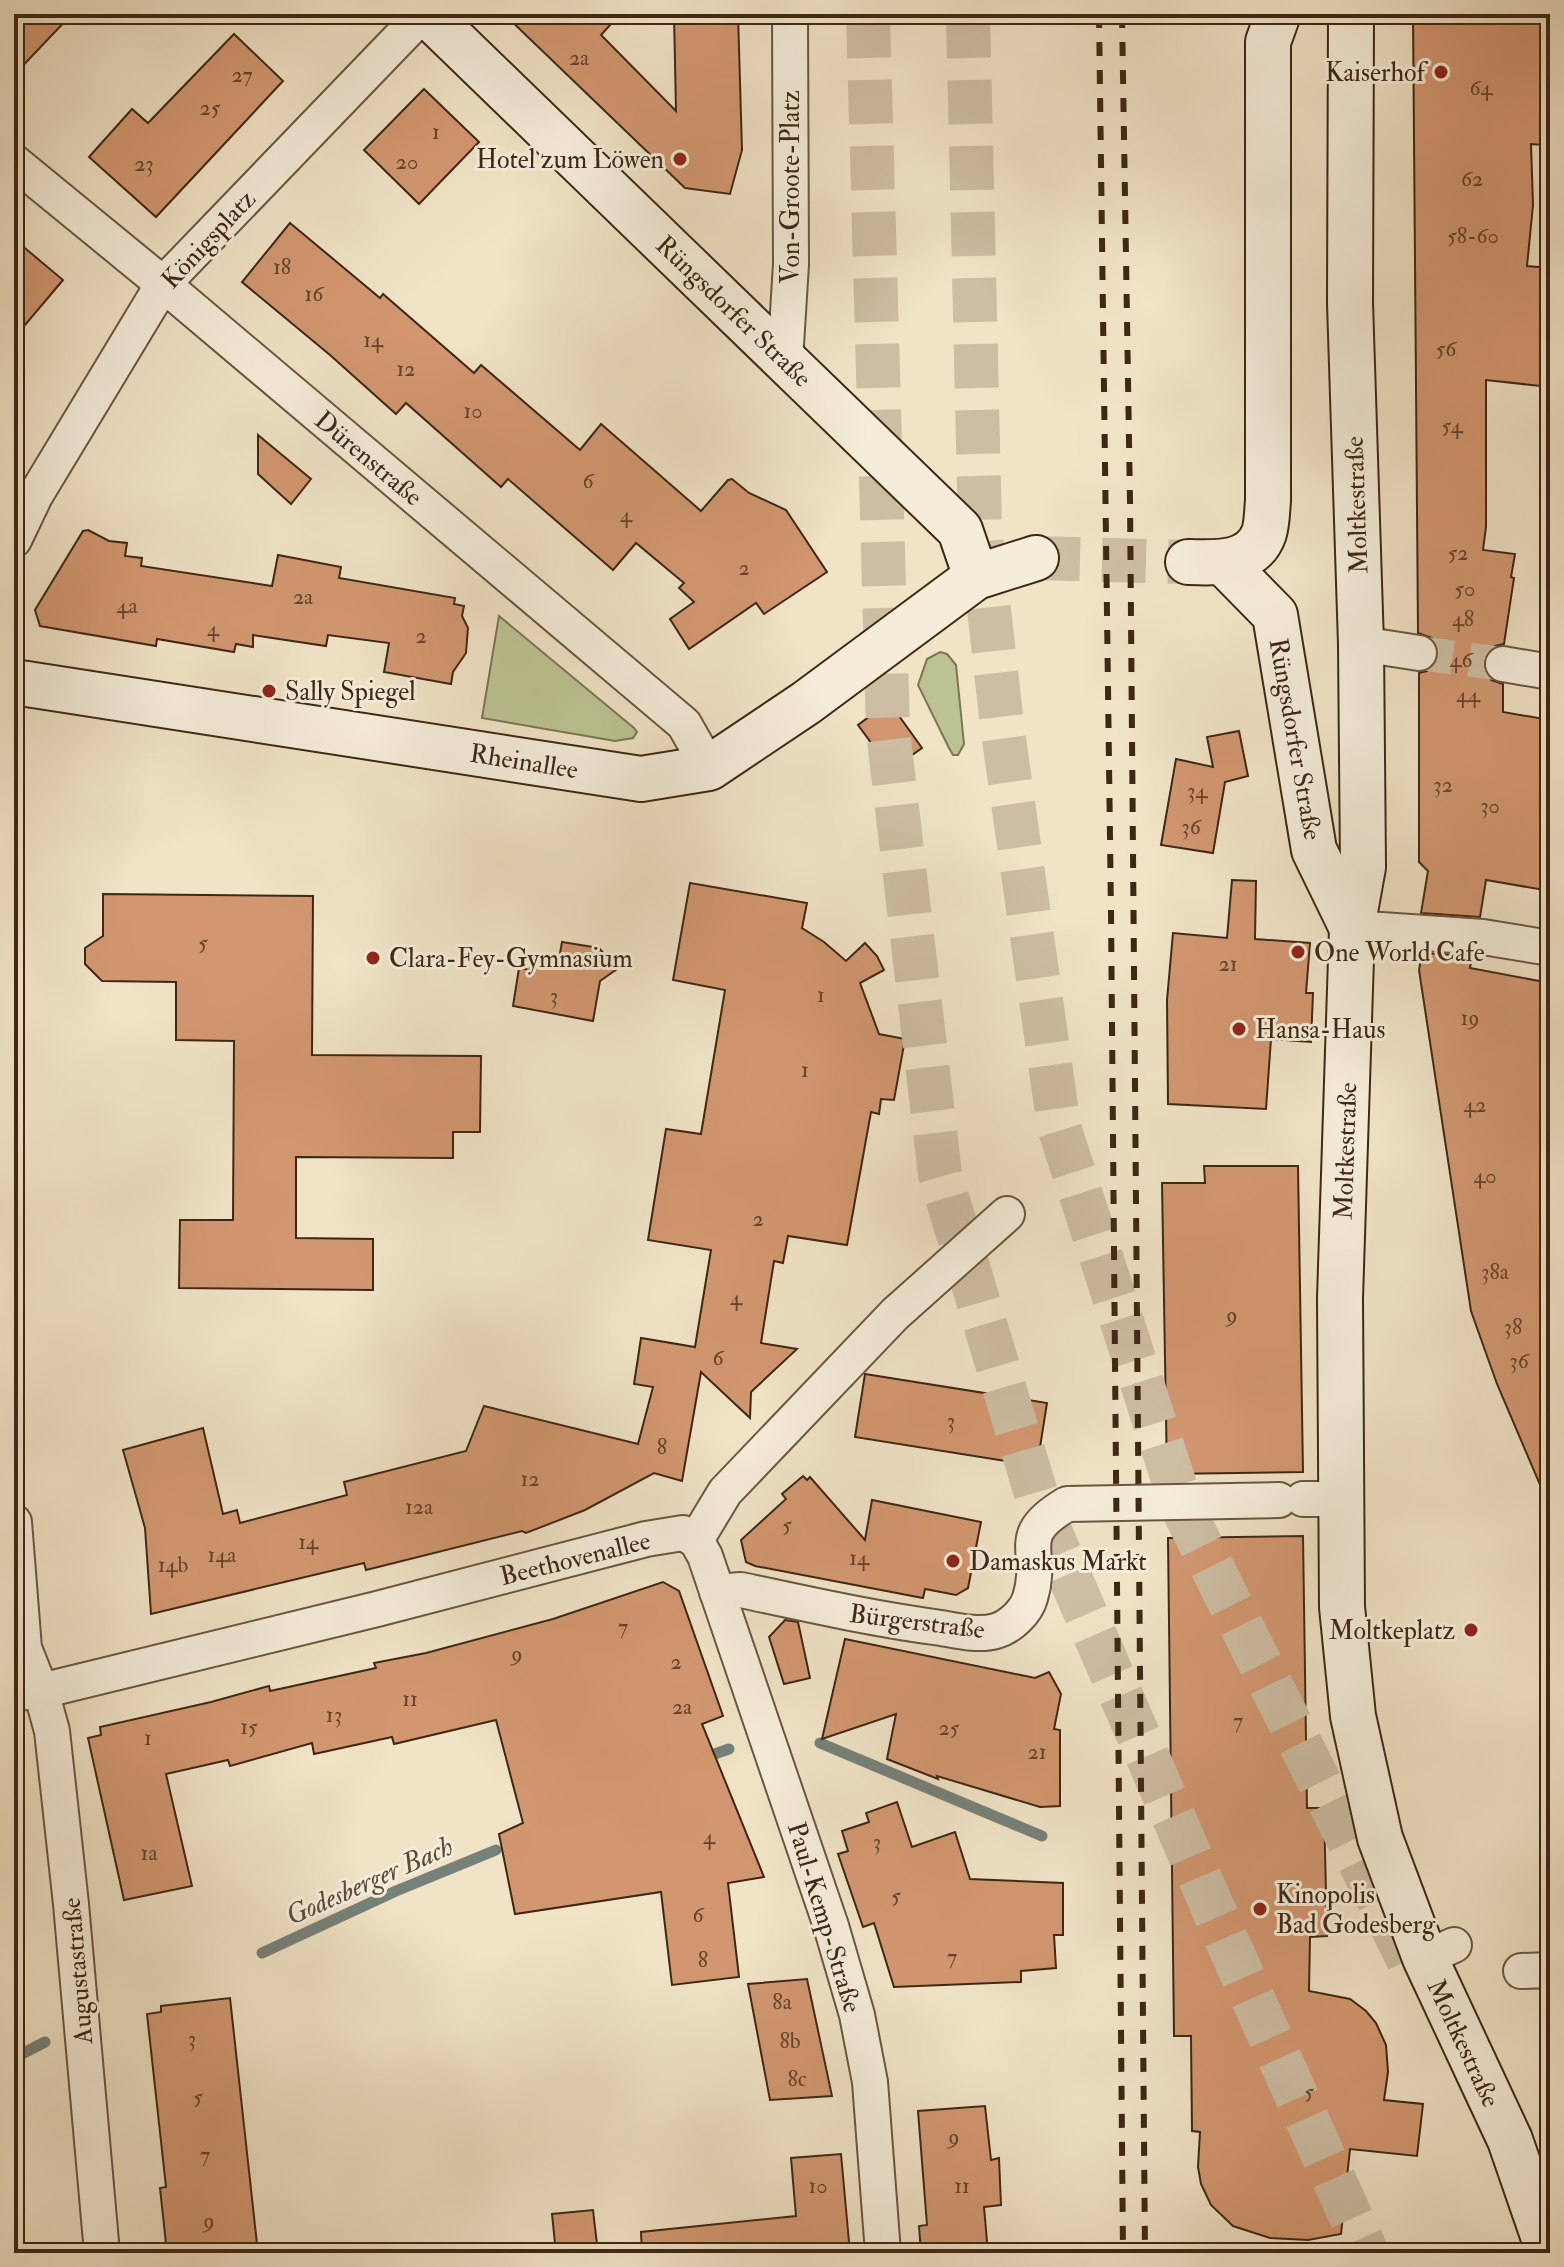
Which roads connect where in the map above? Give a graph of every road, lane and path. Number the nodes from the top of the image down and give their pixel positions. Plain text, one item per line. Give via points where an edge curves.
1 (425, 14) edge
2 (790, 14) edge
3 (1351, 14) edge
4 (1273, 28) edge
5 (14, 162) edge
6 (163, 284) junction
7 (785, 361) junction
8 (14, 540) edge
9 (1036, 558) tunnel mouth
10 (976, 577) junction
11 (1361, 644) junction
12 (1419, 653) tunnel mouth
13 (1503, 664) tunnel mouth
14 (1550, 672) edge
15 (14, 682) edge
16 (709, 768) junction
17 (1352, 928) junction
18 (1550, 948) edge
19 (1007, 1214) dead end
20 (1308, 1499) junction
21 (14, 1522) edge
22 (696, 1540) junction
23 (717, 1592) junction
24 (27, 1692) edge
25 (102, 2253) edge
26 (883, 2253) edge
27 (1549, 2253) edge

1 - 6 street, Königsplatz
1 - 7 street, Rüngsdorfer Straße
2 - 7 street, Von-Groote-Platz via 791,264
3 - 11 street, Moltkestraße via 1350,303
4 - 17 street, Rüngsdorfer Straße via 1264,534 1249,553 1206,563 1275,615 1314,850
5 - 6 street, Dürenstraße
6 - 8 street, Königsplatz
6 - 16 street, Dürenstraße via 684,724
7 - 10 street, Rüngsdorfer Straße via 960,530
9 - 10 street
10 - 16 street, Rheinallee
11 - 12 street
11 - 17 street, Moltkestraße via 1363,867
13 - 14 street
15 - 16 street, Rheinallee via 641,779
17 - 18 street via 1483,937
17 - 20 street, Moltkestraße via 1340,1298
19 - 22 street via 895,1314 725,1492
20 - 23 street, Bürgerstraße via 1067,1504 1035,1529 1030,1600 1014,1622 996,1631 889,1621 741,1590
20 - 27 street, Moltkestraße via 1342,1607 1353,1716 1380,1838 1440,1952
21 - 24 street
22 - 23 street
22 - 24 street, Beethovenallee via 683,1533 646,1539
23 - 26 street, Paul-Kemp-Straße via 857,2015 870,2082
24 - 25 street, Augustastraße via 52,1731

